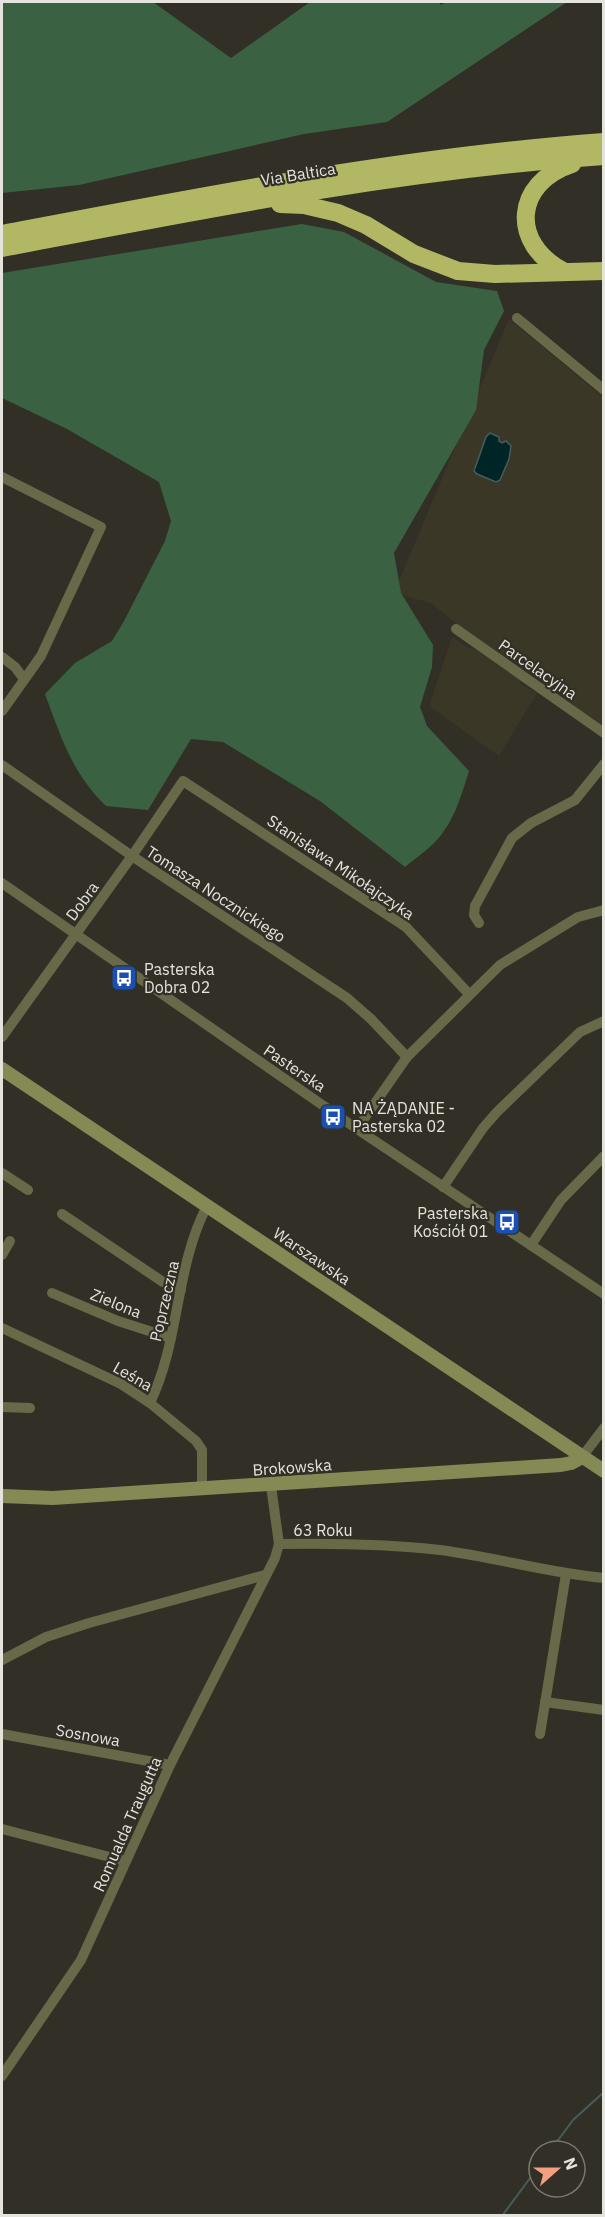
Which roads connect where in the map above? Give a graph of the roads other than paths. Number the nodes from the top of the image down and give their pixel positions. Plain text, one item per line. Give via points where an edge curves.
1 (601, 151) edge
2 (237, 204) junction
3 (2, 234) edge
4 (2, 248) edge
5 (563, 271) junction
6 (603, 271) edge
7 (517, 318) dead end
8 (603, 390) edge
9 (2, 477) edge
10 (456, 629) dead end
11 (2, 657) edge
12 (24, 679) junction
13 (2, 711) edge
14 (603, 733) edge
15 (603, 764) edge
16 (2, 765) edge
17 (183, 780) joint
18 (132, 856) junction
19 (2, 885) edge
20 (603, 909) edge
21 (480, 923) dead end
22 (75, 936) junction
23 (469, 994) junction
24 (603, 1021) edge
25 (2, 1037) edge
26 (407, 1057) junction
27 (2, 1069) edge
28 (357, 1129) junction
29 (603, 1156) edge
30 (2, 1173) edge
31 (443, 1187) junction
32 (28, 1190) dead end
33 (207, 1206) junction
34 (62, 1214) dead end
35 (10, 1241) dead end
36 (531, 1245) junction
37 (2, 1255) edge
38 (181, 1290) junction
39 (52, 1293) dead end
40 (603, 1294) edge
41 (2, 1328) edge
42 (171, 1338) junction
43 (150, 1403) junction
44 (2, 1407) edge
45 (30, 1408) dead end
46 (603, 1428) edge
47 (582, 1457) junction
48 (603, 1471) edge
49 (271, 1485) junction
50 (202, 1489) junction
51 (2, 1496) edge
52 (279, 1545) junction
53 (566, 1574) junction
54 (265, 1575) junction
55 (603, 1578) edge
56 (2, 1660) edge
57 (545, 1702) junction
58 (603, 1710) edge
59 (2, 1734) edge
60 (540, 1734) dead end
61 (170, 1765) junction
62 (2, 1829) edge
63 (125, 1861) junction
64 (2, 2076) edge

1 - 2 highway, Via Baltica
1 - 3 highway, Via Baltica via 441,158 227,191
1 - 5 highway via 553,172 539,183 528,201 526,220 538,253
2 - 4 highway, Via Baltica
2 - 5 highway via 324,209 366,225 414,254 458,271
5 - 6 highway
7 - 8 street
9 - 12 street via 101,527 45,647
10 - 14 street, Parcelacyjna
11 - 12 street
12 - 13 street
15 - 21 street via 575,800 531,823 512,838 475,906 474,915
16 - 18 street, Tomasza Nocznickiego
17 - 18 street, Dobra
17 - 23 street, Stanisława Mikołajczyka via 406,927
18 - 22 street, Dobra
18 - 26 street, Tomasza Nocznickiego via 347,998
19 - 22 street, Pasterska
20 - 23 street via 578,917 508,959
22 - 25 street, Dobra
22 - 28 street, Pasterska
23 - 26 street
24 - 31 street via 580,1032 497,1112
26 - 28 street
27 - 33 street, Warszawska
28 - 31 street, Pasterska
29 - 36 street via 561,1200
30 - 32 street
31 - 36 street, Pasterska
33 - 38 street, Poprzeczna via 196,1227
33 - 47 street, Warszawska
34 - 38 street
35 - 37 street
36 - 40 street, Pasterska
38 - 42 street, Poprzeczna
39 - 42 street, Zielona
41 - 43 street, Leśna via 121,1384
42 - 43 street, Poprzeczna
43 - 50 street, Leśna via 202,1450
44 - 45 street
46 - 47 street
47 - 48 street, Warszawska
47 - 49 street, Brokowska via 561,1465
49 - 50 street, Brokowska
49 - 52 street
50 - 51 street, Brokowska via 53,1498
52 - 53 street, 63 Roku via 334,1543 440,1550
52 - 54 street, 63 Roku
53 - 55 street, 63 Roku
53 - 57 street
54 - 56 street via 57,1633
54 - 61 street, Romualda Traugutta
57 - 58 street
57 - 60 street
59 - 61 street, Sosnowa
61 - 63 street, Romualda Traugutta
62 - 63 street
63 - 64 street, Romualda Traugutta via 81,1960

